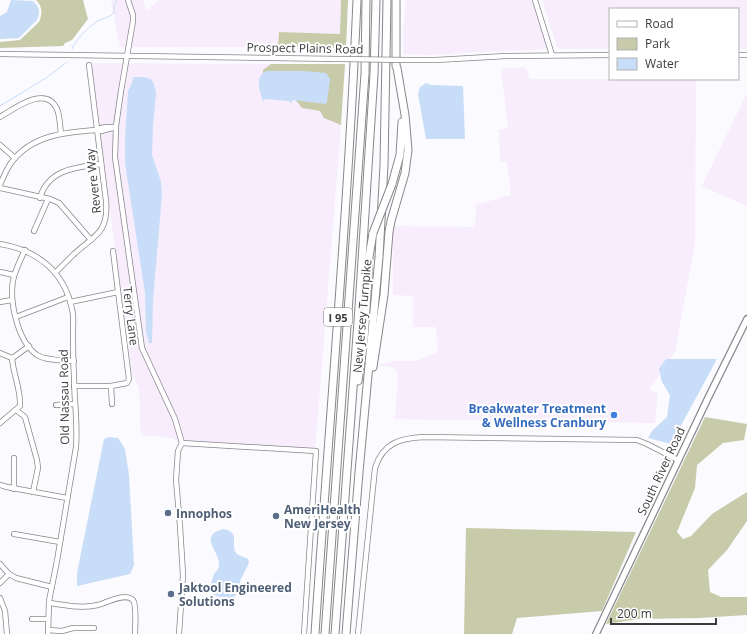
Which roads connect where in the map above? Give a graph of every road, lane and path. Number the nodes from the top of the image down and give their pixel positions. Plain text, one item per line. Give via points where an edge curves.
1 (128, 0) edge
2 (357, 0) edge
3 (366, 0) edge
4 (376, 0) edge
5 (387, 0) edge
6 (396, 0) edge
7 (535, 0) edge
8 (0, 54) edge
9 (552, 55) junction
10 (609, 55) edge
11 (128, 56) junction
12 (89, 65) dead end
13 (396, 68) junction
14 (0, 117) edge
15 (116, 128) junction
16 (97, 130) junction
17 (61, 134) junction
18 (0, 145) edge
19 (15, 158) junction
20 (101, 164) junction
21 (0, 187) edge
22 (40, 198) junction
23 (48, 199) junction
24 (34, 231) dead end
25 (91, 240) junction
26 (0, 244) edge
27 (25, 250) junction
28 (113, 251) dead end
29 (0, 272) edge
30 (55, 273) junction
31 (14, 275) junction
32 (118, 292) junction
33 (68, 297) junction
34 (12, 300) junction
35 (0, 302) edge
36 (70, 302) junction
37 (16, 317) junction
38 (747, 319) edge
39 (29, 346) junction
40 (0, 353) edge
41 (12, 358) junction
42 (74, 361) junction
43 (74, 386) junction
44 (111, 386) junction
45 (75, 404) junction
46 (112, 404) dead end
47 (56, 405) dead end
48 (16, 410) junction
49 (364, 420) junction
50 (0, 423) edge
51 (182, 443) junction
52 (14, 458) dead end
53 (678, 460) junction
54 (346, 480) junction
55 (2, 485) edge
56 (14, 489) junction
57 (0, 492) edge
58 (33, 492) junction
59 (67, 498) junction
60 (14, 534) dead end
61 (60, 542) junction
62 (0, 564) edge
63 (9, 574) junction
64 (0, 583) edge
65 (52, 586) junction
66 (0, 598) edge
67 (49, 603) junction
68 (0, 618) edge
69 (6, 618) junction
70 (32, 619) dead end
71 (48, 619) junction
72 (94, 628) dead end
73 (48, 632) edge
74 (7, 634) edge
75 (135, 634) edge
76 (179, 634) edge
77 (304, 634) edge
78 (315, 634) edge
79 (325, 634) edge
80 (335, 634) edge
81 (346, 634) edge
82 (358, 634) edge
83 (596, 634) edge

1 - 11 street via 133,15
2 - 78 highway, New Jersey Turnpike / I 95 via 344,240
3 - 79 highway, New Jersey Turnpike / I 95 via 364,89
4 - 54 highway, New Jersey Turnpike / I 95 via 374,74
5 - 49 highway, New Jersey Turnpike via 384,165
6 - 13 highway
7 - 9 street
8 - 11 street, Prospect Plains Road
9 - 10 street, Prospect Plains Road
9 - 11 street, Prospect Plains Road, bridge via 436,60
11 - 15 street
12 - 16 street, Revere Way
13 - 49 highway via 405,115 407,154 405,173 390,227 384,295
13 - 54 highway, bridge via 402,142 398,166 370,245 362,358 356,395 351,461
14 - 17 street via 27,101 35,98 44,99 57,110
15 - 16 street
15 - 51 street via 115,157 142,348 175,419
16 - 17 street
16 - 20 street, Revere Way
17 - 19 street via 29,145
18 - 19 street
19 - 21 street
20 - 22 street via 73,168 58,174 44,186
20 - 25 street, Revere Way via 107,218 100,232
21 - 22 street
22 - 23 street
23 - 24 street
23 - 25 street via 59,203
25 - 30 street, Revere Way
26 - 27 street, Old Nassau Road
27 - 30 street, Old Nassau Road via 47,264
27 - 31 street
28 - 32 street, Terry Lane
29 - 31 street
30 - 33 street, Old Nassau Road
31 - 34 street
32 - 36 street
32 - 44 street, Terry Lane via 129,379 127,383
33 - 36 street, Old Nassau Road
33 - 37 street
34 - 35 street
34 - 37 street
36 - 42 street, Old Nassau Road via 73,310
37 - 39 street via 21,334
38 - 53 main road, South River Road
39 - 41 street
39 - 42 street via 38,355 46,358
40 - 41 street
41 - 48 street via 21,397 20,406
42 - 43 street, Old Nassau Road
43 - 44 street
43 - 45 street, Old Nassau Road
44 - 46 street
45 - 47 street
45 - 59 street, Old Nassau Road via 77,435
48 - 50 street
48 - 58 street via 25,417 37,460
49 - 81 highway, New Jersey Turnpike
51 - 76 street via 178,451 176,480 183,575
51 - 77 street via 316,451
52 - 56 street
53 - 82 street via 637,440 424,437 394,442 382,454 375,468
53 - 83 main road, South River Road
54 - 80 highway, New Jersey Turnpike / I 95
55 - 56 street
55 - 57 street
56 - 58 street
58 - 59 street
59 - 61 street, Old Nassau Road
60 - 61 street
61 - 65 street, Old Nassau Road
62 - 63 street
63 - 64 street
63 - 65 street
65 - 67 street, Old Nassau Road
66 - 69 street
67 - 71 street, Old Nassau Road
67 - 75 street via 79,608 99,605 121,597 129,598 134,605
68 - 69 street
69 - 74 street
70 - 71 street
71 - 73 street, Old Nassau Road
72 - 73 street

